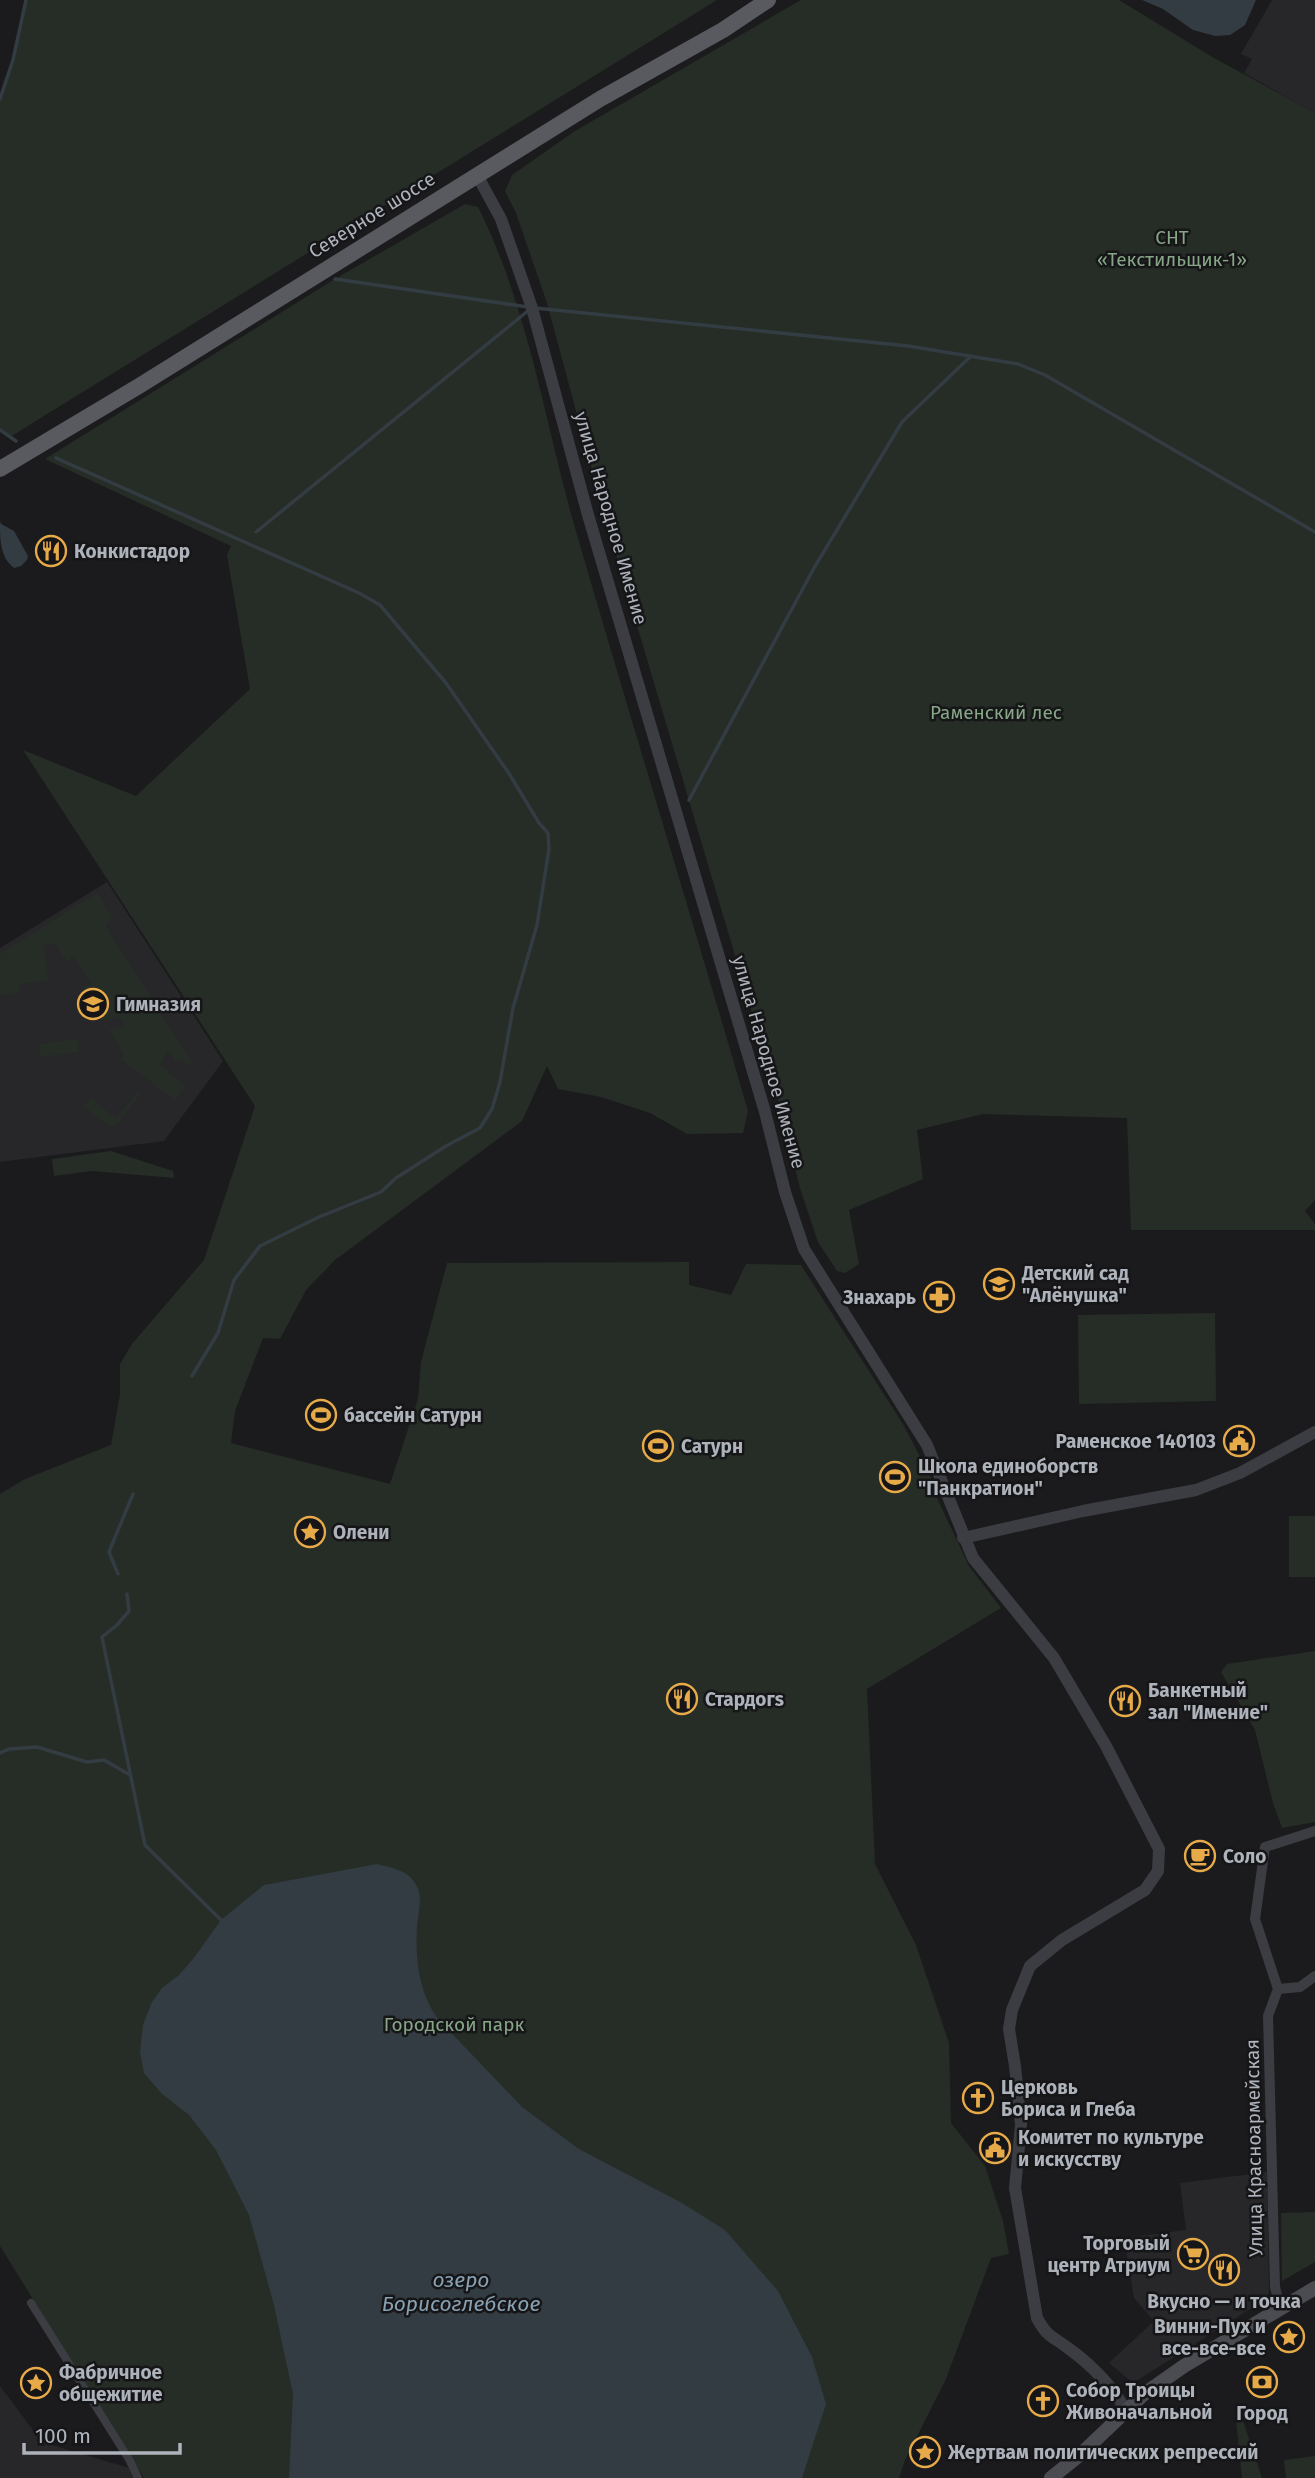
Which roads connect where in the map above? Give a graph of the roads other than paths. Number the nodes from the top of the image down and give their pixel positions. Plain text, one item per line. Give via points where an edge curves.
1 (768, 0) edge
2 (477, 175) junction
3 (0, 469) edge
4 (1315, 1432) edge
5 (963, 1538) junction
6 (1315, 1831) edge
7 (1315, 1976) edge
8 (1278, 1989) junction
9 (1315, 2288) edge
10 (31, 2304) dead end
11 (1280, 2307) junction
12 (1125, 2410) junction
13 (138, 2478) edge
14 (1051, 2478) edge

1 - 2 main road, Северное шоссе
2 - 3 main road, Северное шоссе
2 - 5 street, улица Народное Имение via 501,219 533,308 588,515 804,1249 927,1445
4 - 5 street via 1208,1487
5 - 12 street, улица Народное Имение via 997,1591 1054,1658 1159,1849 1158,1871 1145,1890 1062,1940 1030,1966 1018,1990 1009,2029 1021,2125 1015,2188 1037,2318 1045,2334 1069,2348
6 - 8 street via 1265,1847 1255,1919
7 - 8 street via 1300,1987
8 - 11 street, Улица Красноармейская via 1268,2016 1275,2287
9 - 11 main road
10 - 13 street
11 - 12 main road via 1184,2366
12 - 14 main road

